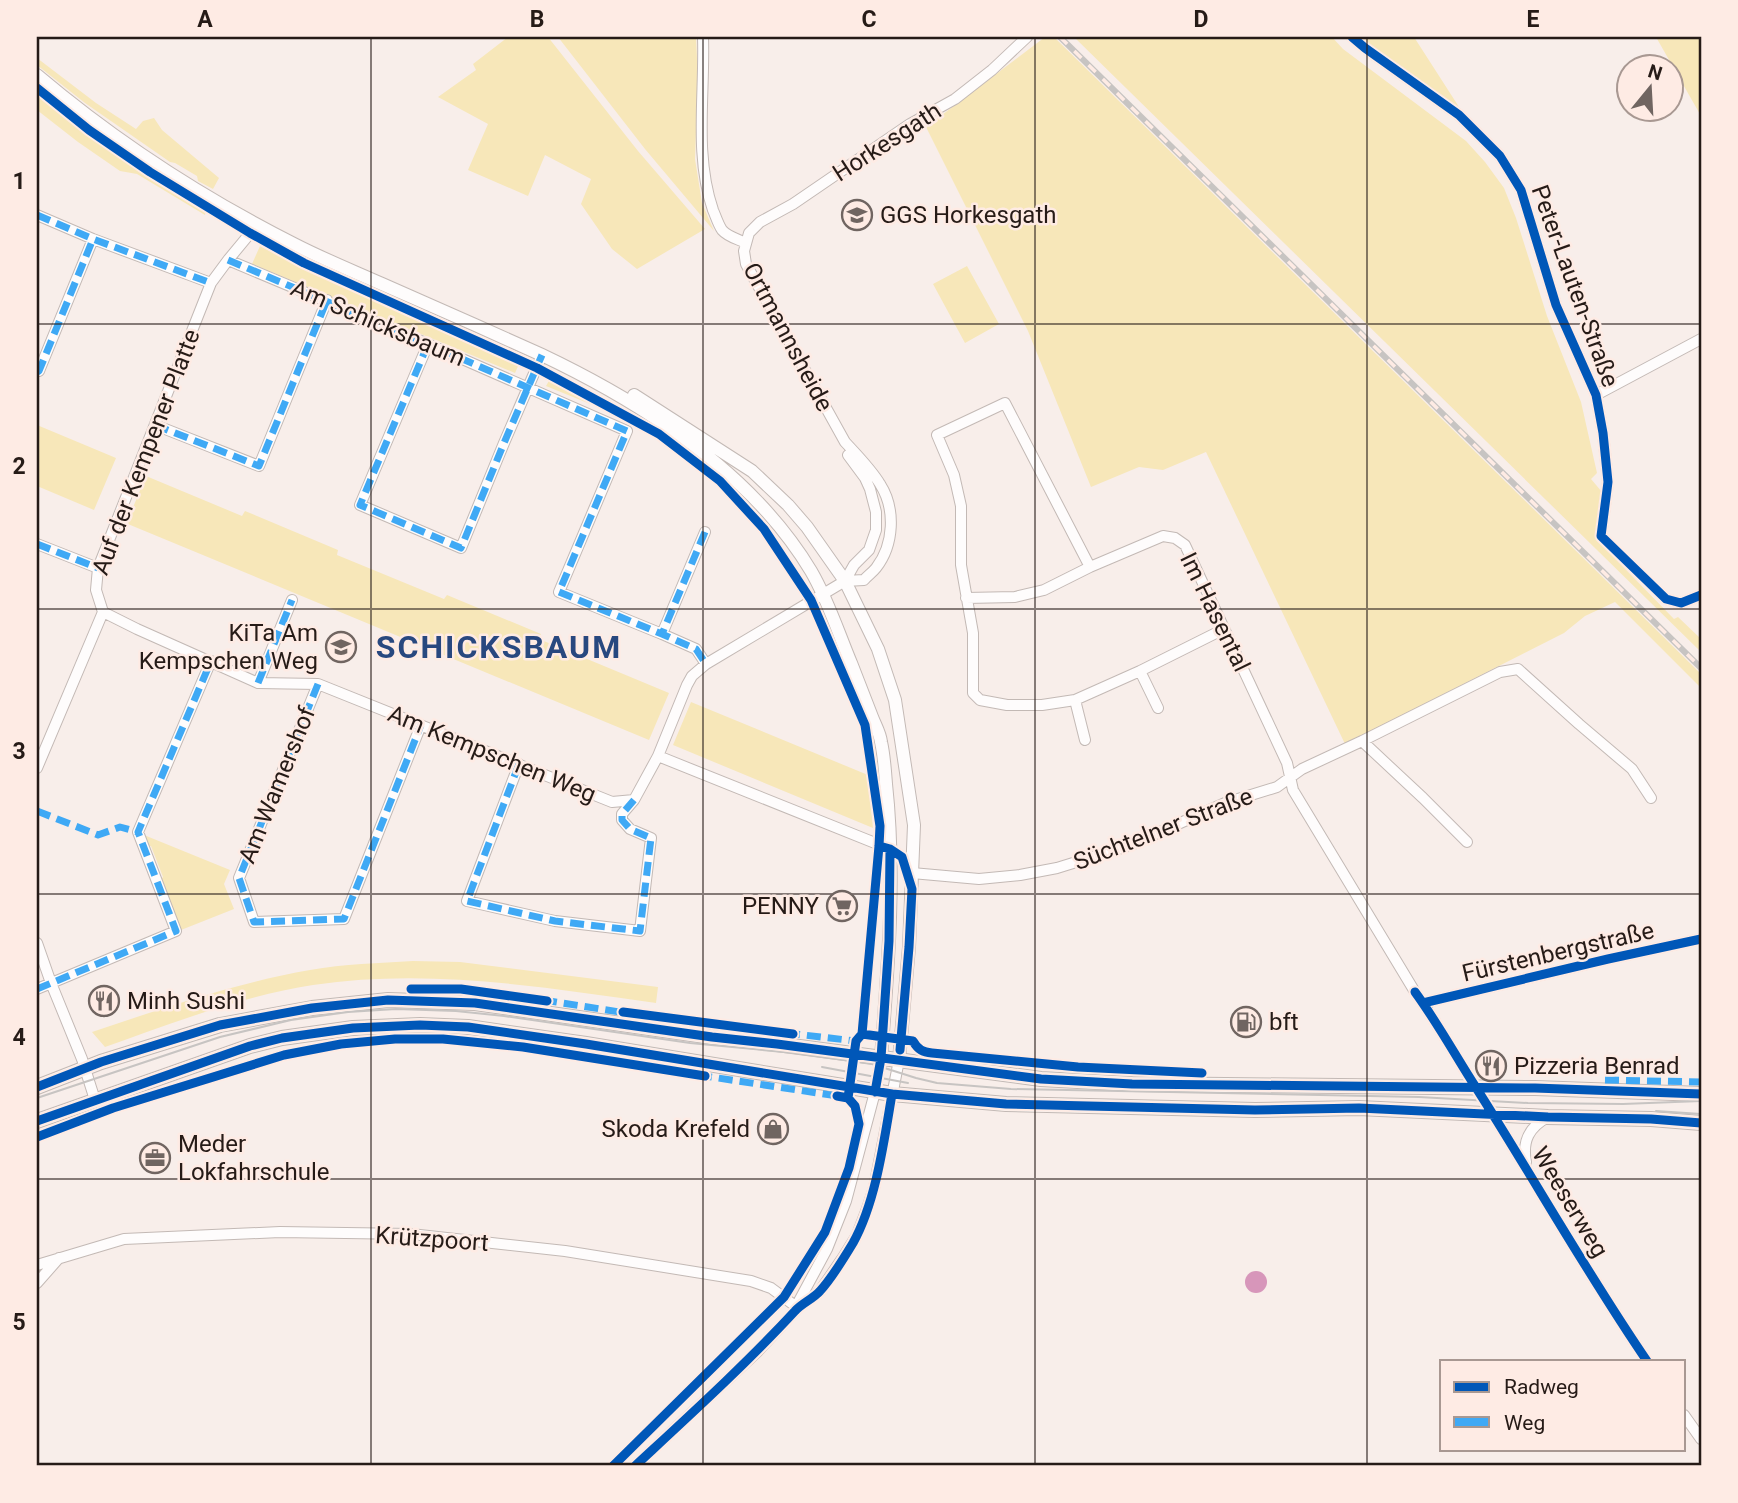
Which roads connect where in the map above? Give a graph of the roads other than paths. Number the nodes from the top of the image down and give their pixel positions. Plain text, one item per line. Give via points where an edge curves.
1 (702, 37) edge
2 (1027, 37) edge
3 (1352, 37) edge
4 (37, 75) edge
5 (39, 215) edge
6 (257, 225) junction
7 (93, 239) junction
8 (746, 243) junction
9 (228, 260) junction
10 (211, 283) junction
11 (327, 300) junction
12 (1701, 339) edge
13 (428, 344) junction
14 (542, 355) junction
15 (37, 370) edge
16 (581, 373) junction
17 (528, 387) junction
18 (1596, 395) junction
19 (155, 425) junction
20 (845, 442) junction
21 (705, 532) dead end
22 (37, 544) edge
23 (1090, 567) junction
24 (97, 568) junction
25 (845, 581) junction
26 (824, 594) junction
27 (1701, 594) edge
28 (966, 598) junction
29 (292, 600) dead end
30 (103, 612) junction
31 (1224, 629) junction
32 (662, 634) junction
33 (211, 661) junction
34 (706, 664) junction
35 (1140, 671) junction
36 (258, 683) junction
37 (318, 684) junction
38 (1076, 700) junction
39 (1158, 708) dead end
40 (421, 725) junction
41 (1085, 740) dead end
42 (1362, 741) junction
43 (658, 756) junction
44 (519, 764) junction
45 (37, 768) edge
46 (1291, 776) junction
47 (1651, 798) dead end
48 (634, 800) junction
49 (1467, 842) dead end
50 (890, 849) junction
51 (912, 873) junction
52 (912, 889) junction
53 (1701, 939) edge
54 (37, 943) edge
55 (51, 983) junction
56 (37, 989) edge
57 (1423, 1003) junction
58 (881, 1058) junction
59 (899, 1060) junction
60 (85, 1069) junction
61 (37, 1087) edge
62 (1475, 1087) junction
63 (875, 1092) junction
64 (892, 1094) junction
65 (1701, 1094) edge
66 (95, 1100) junction
67 (1494, 1115) junction
68 (1548, 1117) junction
69 (37, 1121) edge
70 (1701, 1123) edge
71 (1527, 1168) junction
72 (60, 1258) junction
73 (37, 1265) edge
74 (37, 1283) edge
75 (798, 1308) junction
76 (1646, 1360) edge
77 (1686, 1418) edge
78 (1701, 1438) edge
79 (635, 1466) edge

1 - 8 street, Ortmannsheide via 701,137 708,194 723,230
2 - 8 street, Horkesgath via 955,99 760,222
3 - 18 street, Peter-Lauten-Straße via 1459,115 1500,156 1521,190 1556,305
4 - 6 street, Am Schicksbaum via 127,143
5 - 7 street
6 - 9 street, Auf der Kempener Platte
6 - 14 street, Am Schicksbaum
7 - 10 street
7 - 15 street
8 - 20 street, Ortmannsheide via 746,264
9 - 10 street, Auf der Kempener Platte
9 - 11 street, Am Schicksbaum
10 - 19 street, Auf der Kempener Platte
11 - 13 street, Am Schicksbaum
11 - 19 street via 259,466
12 - 18 street
13 - 17 street, Am Schicksbaum
13 - 17 street via 360,505 461,548
14 - 16 street, Am Schicksbaum
14 - 17 street
16 - 25 street, Am Schicksbaum via 633,394 752,471 794,512
16 - 26 street, Am Schicksbaum via 672,430 732,477 782,528
17 - 32 street, Am Schicksbaum via 627,431 559,592
18 - 27 street, Peter-Lauten-Straße via 1608,482 1601,536 1666,599 1681,603
19 - 24 street, Auf der Kempener Platte
20 - 25 street via 870,489 876,512 869,550
20 - 25 street via 888,500 891,531 876,568 864,580
21 - 32 street
22 - 24 street
23 - 28 street, Im Hasental via 1044,590 1016,597
23 - 28 street via 1006,403 937,435 961,506
23 - 31 street, Im Hasental via 1163,536 1175,538 1185,545
24 - 30 street, Auf der Kempener Platte via 96,590
25 - 26 street
25 - 51 street, Am Schicksbaum via 878,649 895,700 914,825
26 - 34 street
26 - 50 street, Am Schicksbaum via 881,740
28 - 38 street via 973,693 980,700 1042,705
29 - 36 street
30 - 33 street, Am Kempschen Weg
30 - 45 street, Auf der Kempener Platte
31 - 35 street
31 - 46 street, Im Hasental
32 - 34 street via 696,649
33 - 36 street, Am Kempschen Weg
33 - 55 street via 138,832 176,931
34 - 43 street via 687,685
35 - 38 street
35 - 39 street
36 - 37 street, Am Kempschen Weg
37 - 40 street, Am Kempschen Weg
37 - 40 street, Am Wamershof via 239,878 254,922 344,919
38 - 41 street
40 - 44 street, Am Kempschen Weg
42 - 46 street, Süchtelner Straße
42 - 47 street, Süchtelner Straße via 1500,672 1518,668 1632,769
42 - 49 street
43 - 48 street
43 - 50 street
44 - 48 street, Am Kempschen Weg via 612,802
44 - 48 street via 467,901 555,921 640,932 651,838 621,820
46 - 51 street, Süchtelner Straße via 1277,786 1225,803 1131,845 1057,868 979,879
46 - 57 street, Weeserweg via 1293,790
50 - 52 street via 902,857
50 - 58 street, Am Schicksbaum
51 - 52 street, Am Schicksbaum
52 - 59 street, Am Schicksbaum
53 - 57 street, Fürstenbergstraße
54 - 55 street
55 - 56 street
55 - 60 street
57 - 62 street, Weeserweg
58 - 59 main road
58 - 60 main road via 475,1003 387,1000 220,1025
58 - 63 street
59 - 62 main road via 1041,1079 1132,1084
59 - 64 street
60 - 61 main road
60 - 66 street
62 - 65 main road
62 - 67 street, Weeserweg
63 - 64 main road
63 - 66 main road via 586,1044 420,1025 282,1038
63 - 75 street via 846,1200
64 - 67 main road via 1006,1104 1359,1108
64 - 75 street via 874,1188 854,1241 820,1291
66 - 69 main road
67 - 68 main road
67 - 71 street, Weeserweg
68 - 70 main road
68 - 71 street, Weeserweg via 1532,1128 1527,1139
71 - 76 street, Weeserweg
72 - 73 street, Krützpoort
72 - 74 street
72 - 75 street, Krützpoort via 124,1239 280,1232 411,1234 565,1251 751,1281 771,1288
75 - 79 street
77 - 78 street

